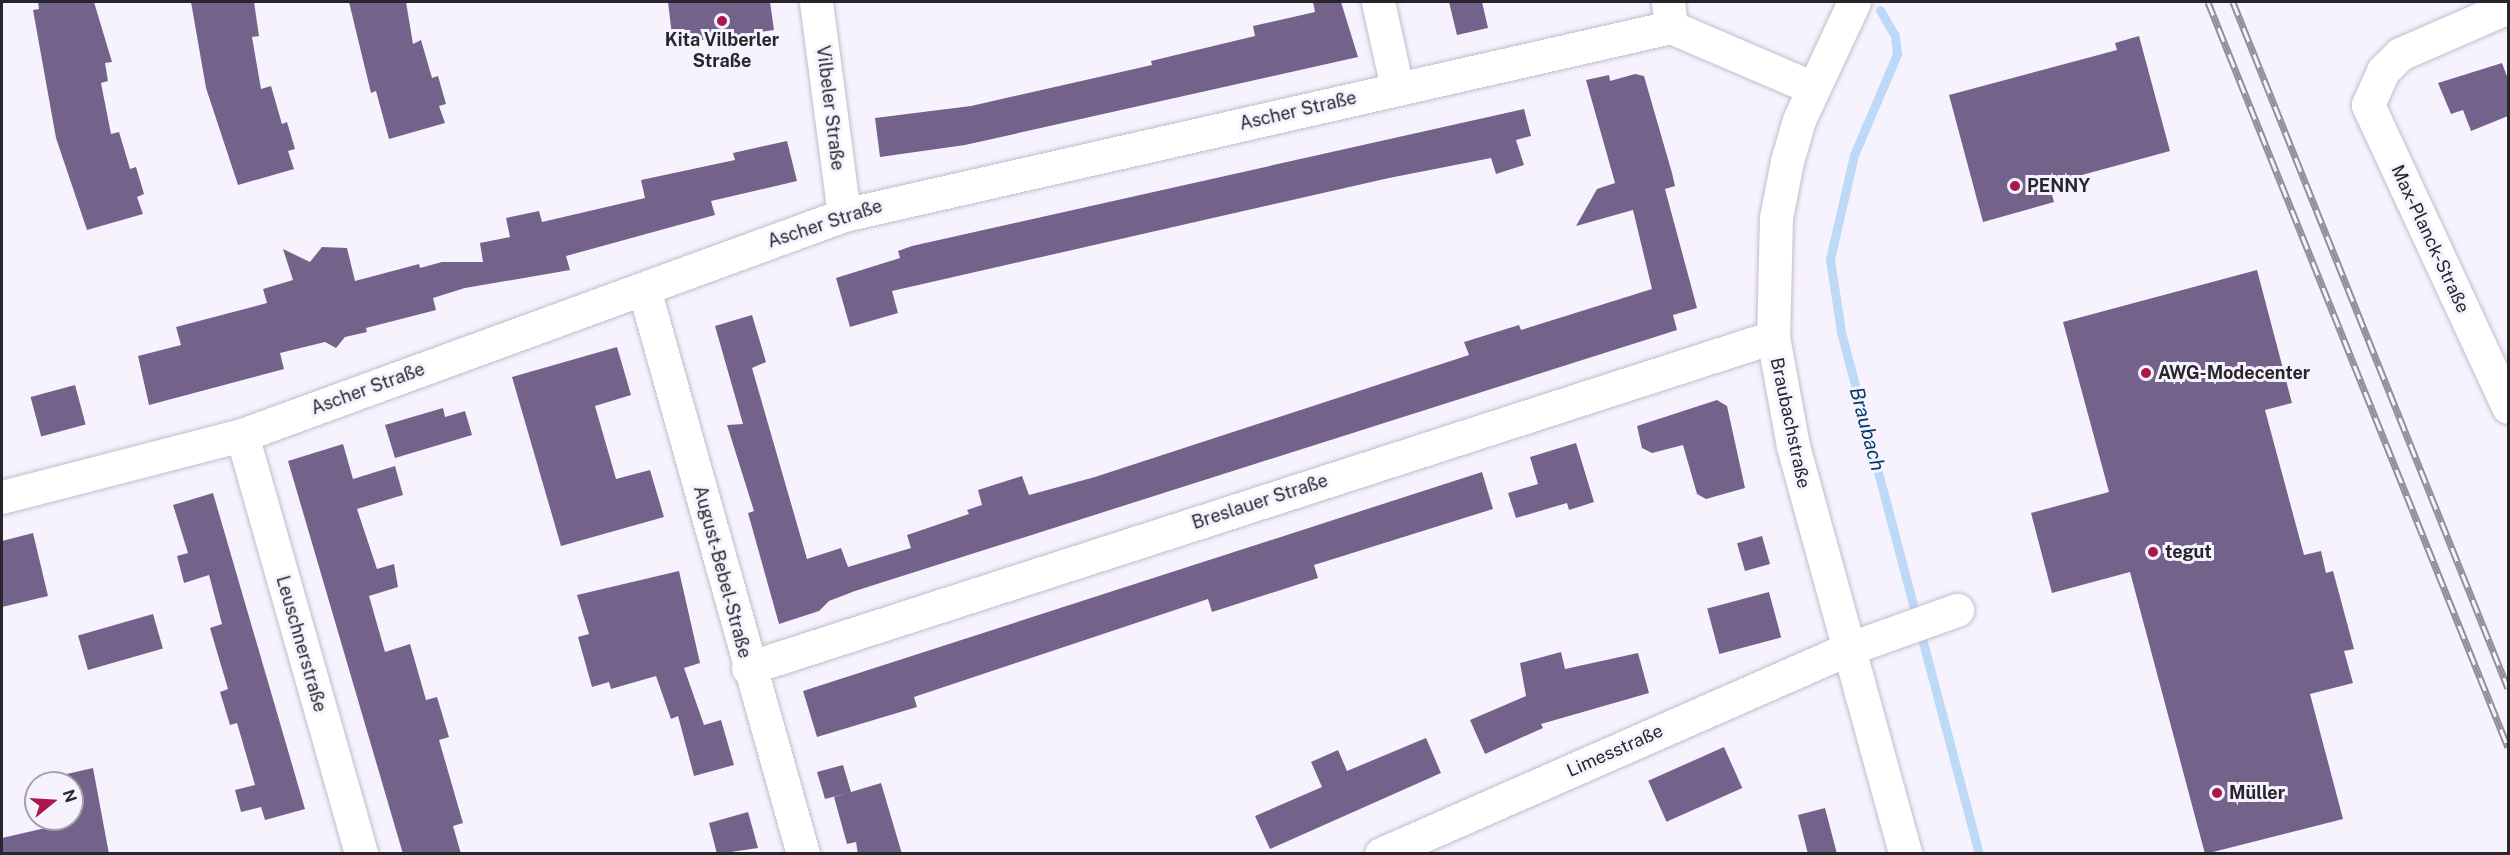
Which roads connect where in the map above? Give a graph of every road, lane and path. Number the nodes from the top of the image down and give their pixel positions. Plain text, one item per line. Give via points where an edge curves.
1 (816, 2) edge
2 (1378, 2) edge
3 (1854, 2) edge
4 (2508, 7) edge
5 (1669, 14) edge
6 (1397, 88) junction
7 (1813, 88) junction
8 (844, 215) junction
9 (644, 289) junction
10 (1773, 337) junction
11 (2508, 406) edge
12 (242, 435) junction
13 (2, 497) edge
14 (1957, 610) dead end
15 (1848, 649) junction
16 (748, 668) junction
17 (353, 852) edge
18 (803, 854) edge
19 (1381, 854) edge
20 (1905, 854) edge

1 - 8 street, Vilbeler Straße
2 - 6 street
3 - 7 street, Braubachstraße
4 - 11 street, Max-Planck-Straße via 2418,44 2383,71 2368,105
5 - 6 street, Ascher Straße
5 - 7 street
6 - 8 street, Ascher Straße
7 - 10 street, Braubachstraße via 1787,161 1776,218
8 - 9 street, Ascher Straße
9 - 12 street, Ascher Straße
9 - 16 street, August-Bebel-Straße
10 - 15 street, Braubachstraße via 1790,435
10 - 16 street, Breslauer Straße
12 - 13 street, Ascher Straße
12 - 17 street, Leuschnerstraße
14 - 15 street
15 - 19 street, Limesstraße
15 - 20 street, Braubachstraße
16 - 18 street, August-Bebel-Straße

